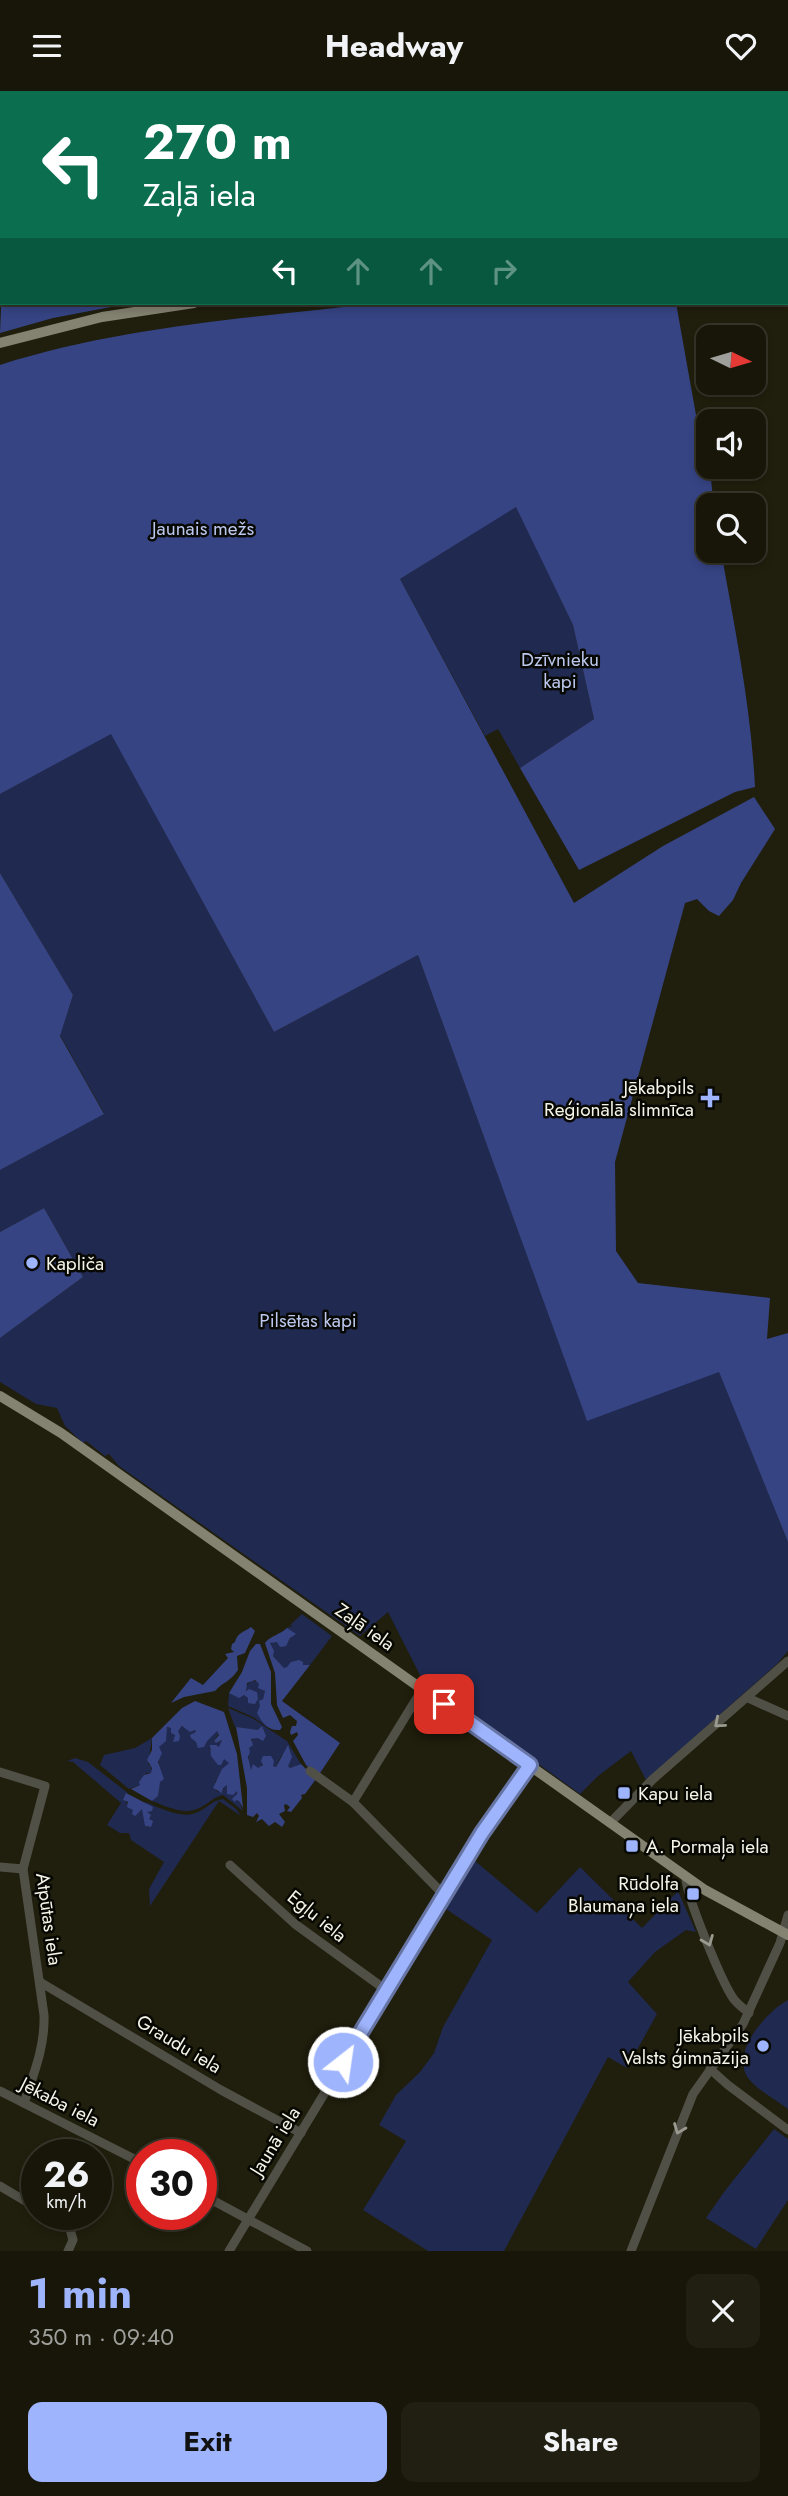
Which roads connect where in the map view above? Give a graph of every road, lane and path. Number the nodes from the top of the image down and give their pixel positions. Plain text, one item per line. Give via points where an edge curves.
1 (170, 305) edge
2 (0, 343) edge
3 (0, 1396) edge
4 (788, 1661) edge
5 (423, 1688) junction
6 (748, 1699) junction
7 (788, 1716) edge
8 (530, 1765) junction
9 (0, 1772) edge
10 (310, 1772) dead end
11 (353, 1802) junction
12 (610, 1823) junction
13 (230, 1865) dead end
14 (0, 1867) edge
15 (23, 1869) junction
16 (686, 1877) junction
17 (445, 1896) junction
18 (788, 1915) edge
19 (786, 1934) edge
20 (40, 1982) junction
21 (386, 1990) junction
22 (748, 2013) junction
23 (710, 2069) junction
24 (0, 2091) edge
25 (24, 2103) junction
26 (788, 2130) edge
27 (301, 2133) junction
28 (126, 2155) edge
29 (0, 2186) edge
30 (21, 2198) edge
31 (217, 2202) edge
32 (248, 2217) junction
33 (69, 2230) edge
34 (68, 2251) edge
35 (229, 2251) edge
36 (307, 2251) edge
37 (631, 2251) edge

1 - 2 main road
3 - 5 main road, Zaļā iela via 61,1433
4 - 6 street
5 - 8 main road, Zaļā iela
5 - 11 street
6 - 7 street
6 -> 12 street via 652,1780
8 - 12 main road, Zaļā iela
8 - 17 street, Jaunā iela
9 - 15 street, Atpūtas iela via 45,1786
10 - 11 street
11 - 17 street
12 - 16 main road, Zaļā iela
13 - 21 street, Egļu iela via 295,1924
14 - 15 street
15 - 20 street, Atpūtas iela
16 - 19 main road
16 -> 22 street via 688,1895 725,1983
17 - 21 street, Jaunā iela
18 - 19 street
19 - 22 street
20 - 25 street, Atpūtas iela via 45,2035
20 - 27 street, Graudu iela
21 - 27 street, Jaunā iela
22 - 23 street
23 - 26 street
23 -> 37 street via 687,2108
24 - 25 street, Jēkaba iela
25 - 28 street, Jēkaba iela
27 - 32 street, Jaunā iela
29 - 30 street
31 - 32 street
32 - 35 street, Jaunā iela
32 - 36 street
33 - 34 street via 73,2236

